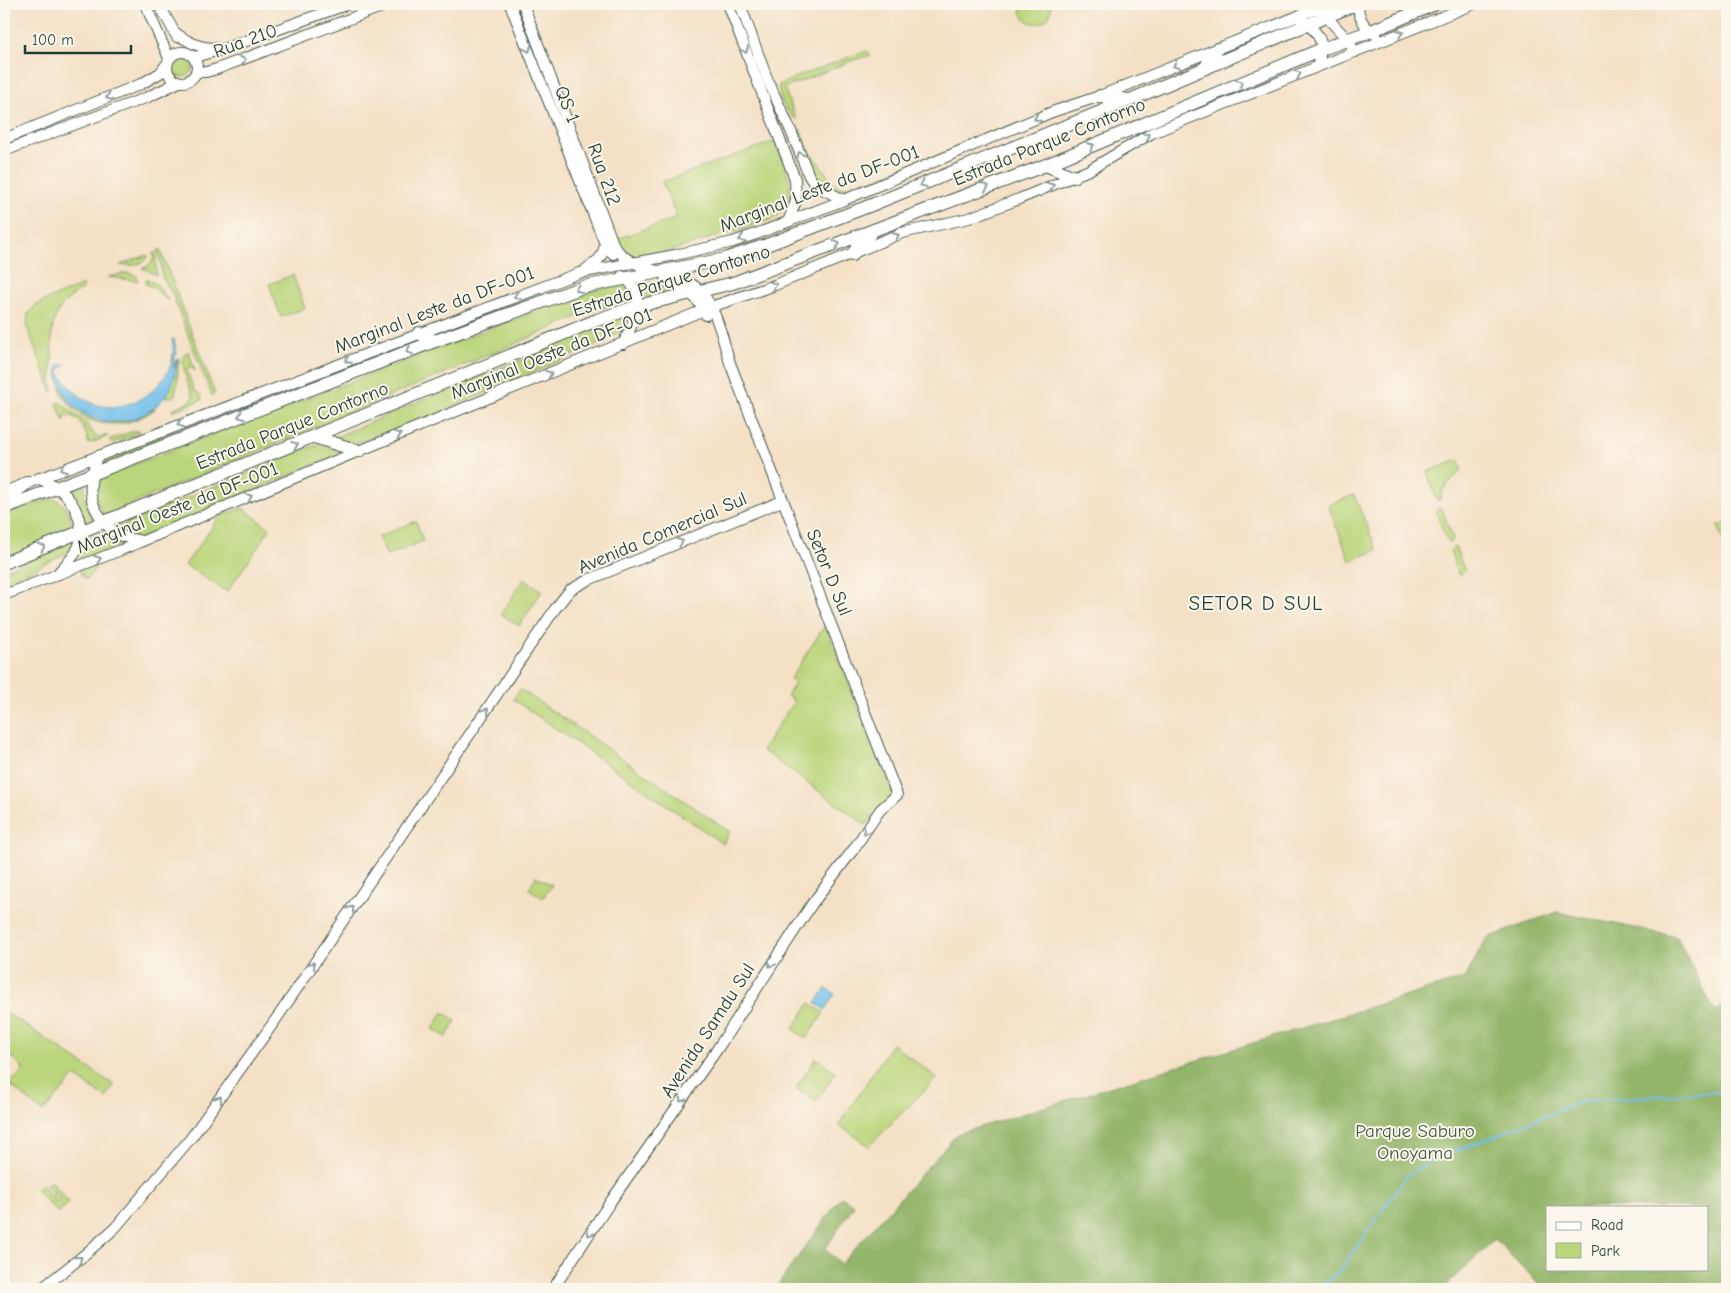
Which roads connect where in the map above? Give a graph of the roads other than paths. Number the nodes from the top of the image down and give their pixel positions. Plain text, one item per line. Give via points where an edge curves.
1 (146, 4) edge
2 (159, 4) edge
3 (348, 4) edge
4 (389, 4) edge
5 (510, 4) edge
6 (522, 4) edge
7 (728, 4) edge
8 (740, 4) edge
9 (1357, 4) edge
10 (1435, 4) edge
11 (1474, 4) edge
12 (1321, 7) edge
13 (1302, 15) edge
14 (174, 31) junction
15 (1370, 31) junction
16 (1347, 39) junction
17 (1382, 40) junction
18 (161, 41) junction
19 (224, 49) junction
20 (1217, 49) junction
21 (1322, 49) junction
22 (184, 51) junction
23 (1355, 52) junction
24 (194, 57) junction
25 (167, 62) junction
26 (1317, 66) junction
27 (1205, 68) junction
28 (196, 72) junction
29 (179, 82) junction
30 (141, 84) junction
31 (1100, 96) junction
32 (1130, 100) junction
33 (793, 137) junction
34 (4, 139) edge
35 (781, 142) junction
36 (4, 150) edge
37 (1046, 165) junction
38 (1074, 177) junction
39 (844, 200) junction
40 (788, 222) junction
41 (875, 229) junction
42 (605, 244) junction
43 (852, 255) junction
44 (630, 264) junction
45 (607, 268) junction
46 (658, 272) junction
47 (579, 273) junction
48 (645, 275) junction
49 (625, 278) junction
50 (696, 293) junction
51 (638, 306) junction
52 (708, 308) junction
53 (419, 333) junction
54 (435, 341) junction
55 (623, 344) junction
56 (314, 437) junction
57 (359, 451) junction
58 (97, 456) junction
59 (92, 474) junction
60 (33, 480) junction
61 (58, 488) junction
62 (4, 492) edge
63 (782, 501) junction
64 (4, 502) edge
65 (4, 508) edge
66 (103, 522) junction
67 (81, 531) junction
68 (142, 541) junction
69 (4, 564) edge
70 (58, 574) junction
71 (4, 595) edge
72 (897, 794) joint
73 (41, 1289) edge
74 (553, 1289) edge

1 - 18 main road
2 - 14 main road
3 - 19 main road, Rua 210
28 -> 4 main road, Rua 210 via 217,69
5 -> 42 main road, QS 1
6 - 44 main road, Rua 212 via 608,233
7 -> 35 main road
8 - 33 main road
9 - 12 highway, Estrada Parque Contorno
9 - 15 main road via 1360,17
10 - 15 highway, Estrada Parque Contorno
17 -> 11 main road, Marginal Oeste da DF-001
12 - 13 highway, Estrada Parque Contorno
12 - 16 main road
13 - 20 main road, Marginal Leste da DF-001
13 - 21 main road via 1317,34
13 - 27 highway, Estrada Parque Contorno
14 - 19 main road via 198,47
14 - 22 main road
15 - 16 highway, Estrada Parque Contorno
15 - 17 main road
16 - 21 highway, Estrada Parque Contorno
16 - 23 main road
17 - 23 main road, Marginal Oeste da DF-001
18 - 25 main road
18 - 30 main road via 160,64
19 - 24 main road, Rua 210
20 - 27 highway
20 -> 31 main road, Marginal Leste da DF-001
21 - 26 main road
37 -> 21 highway, Estrada Parque Contorno
22 - 24 main road
22 - 25 main road via 175,52
23 - 26 main road, Marginal Oeste da DF-001
24 - 28 main road
25 - 29 main road via 169,76
25 - 30 main road via 160,73
38 -> 26 main road, Marginal Oeste da DF-001 via 1152,133
27 - 32 highway, Estrada Parque Contorno
28 - 29 main road via 190,80
29 - 36 main road via 156,94
30 -> 34 main road
31 - 32 highway
31 -> 39 main road, Marginal Leste da DF-001 via 1052,112
32 -> 46 highway, Estrada Parque Contorno via 764,246 725,259
33 - 35 main road
39 -> 33 main road via 816,186
35 - 40 main road via 796,191
37 - 38 highway
41 -> 37 highway, Estrada Parque Contorno
43 -> 38 main road, Marginal Oeste da DF-001 via 907,232 982,214
39 - 40 main road, Marginal Leste da DF-001
40 -> 44 main road, Marginal Leste da DF-001 via 733,242
41 - 43 highway
50 -> 41 highway, Estrada Parque Contorno via 733,283
42 - 44 main road, Rua 212 via 612,253
42 - 47 main road via 604,254 599,260
52 -> 43 main road, Marginal Oeste da DF-001
44 - 45 main road, Marginal Leste da DF-001
44 - 46 main road, Rua 212
44 - 48 main road, Rua 212 via 631,269
45 - 47 main road, Marginal Leste da DF-001
45 - 49 main road
46 - 48 highway, Estrada Parque Contorno
46 - 50 main road, Rua 212 via 683,280
47 -> 53 main road, Marginal Leste da DF-001
48 - 49 highway, Estrada Parque Contorno
48 - 50 main road, Rua 212
49 - 51 main road via 633,288
49 -> 54 highway, Estrada Parque Contorno via 583,287
50 - 51 highway, Estrada Parque Contorno
50 - 52 main road, Rua 212
51 - 55 main road
51 - 56 highway, Estrada Parque Contorno via 588,323
52 - 55 main road, Marginal Oeste da DF-001
52 - 63 main road, Setor D Sul
53 - 54 highway
53 -> 58 main road, Marginal Leste da DF-001
54 -> 59 highway, Estrada Parque Contorno
57 -> 55 main road, Marginal Oeste da DF-001
56 - 57 highway
66 -> 56 highway, Estrada Parque Contorno
68 -> 57 main road, Marginal Oeste da DF-001
58 - 59 main road
58 -> 60 main road, Marginal Leste da DF-001
59 - 61 highway, Estrada Parque Contorno
59 - 66 main road via 90,494
60 - 61 main road
60 - 62 main road, Marginal Leste da DF-001
60 - 64 highway
61 - 65 highway, Estrada Parque Contorno
61 - 67 main road via 76,510
63 - 72 main road, Setor D Sul
73 -> 63 main road, Avenida Comercial Sul via 115,1228 190,1138 279,1015 570,590
66 - 67 highway, Estrada Parque Contorno
66 - 68 main road via 120,536
69 -> 67 highway, Estrada Parque Contorno
67 - 70 main road via 75,553
70 -> 68 main road, Marginal Oeste da DF-001
70 - 71 main road, Marginal Oeste da DF-001
72 -> 74 main road, Avenida Samdu Sul via 880,810 812,904

